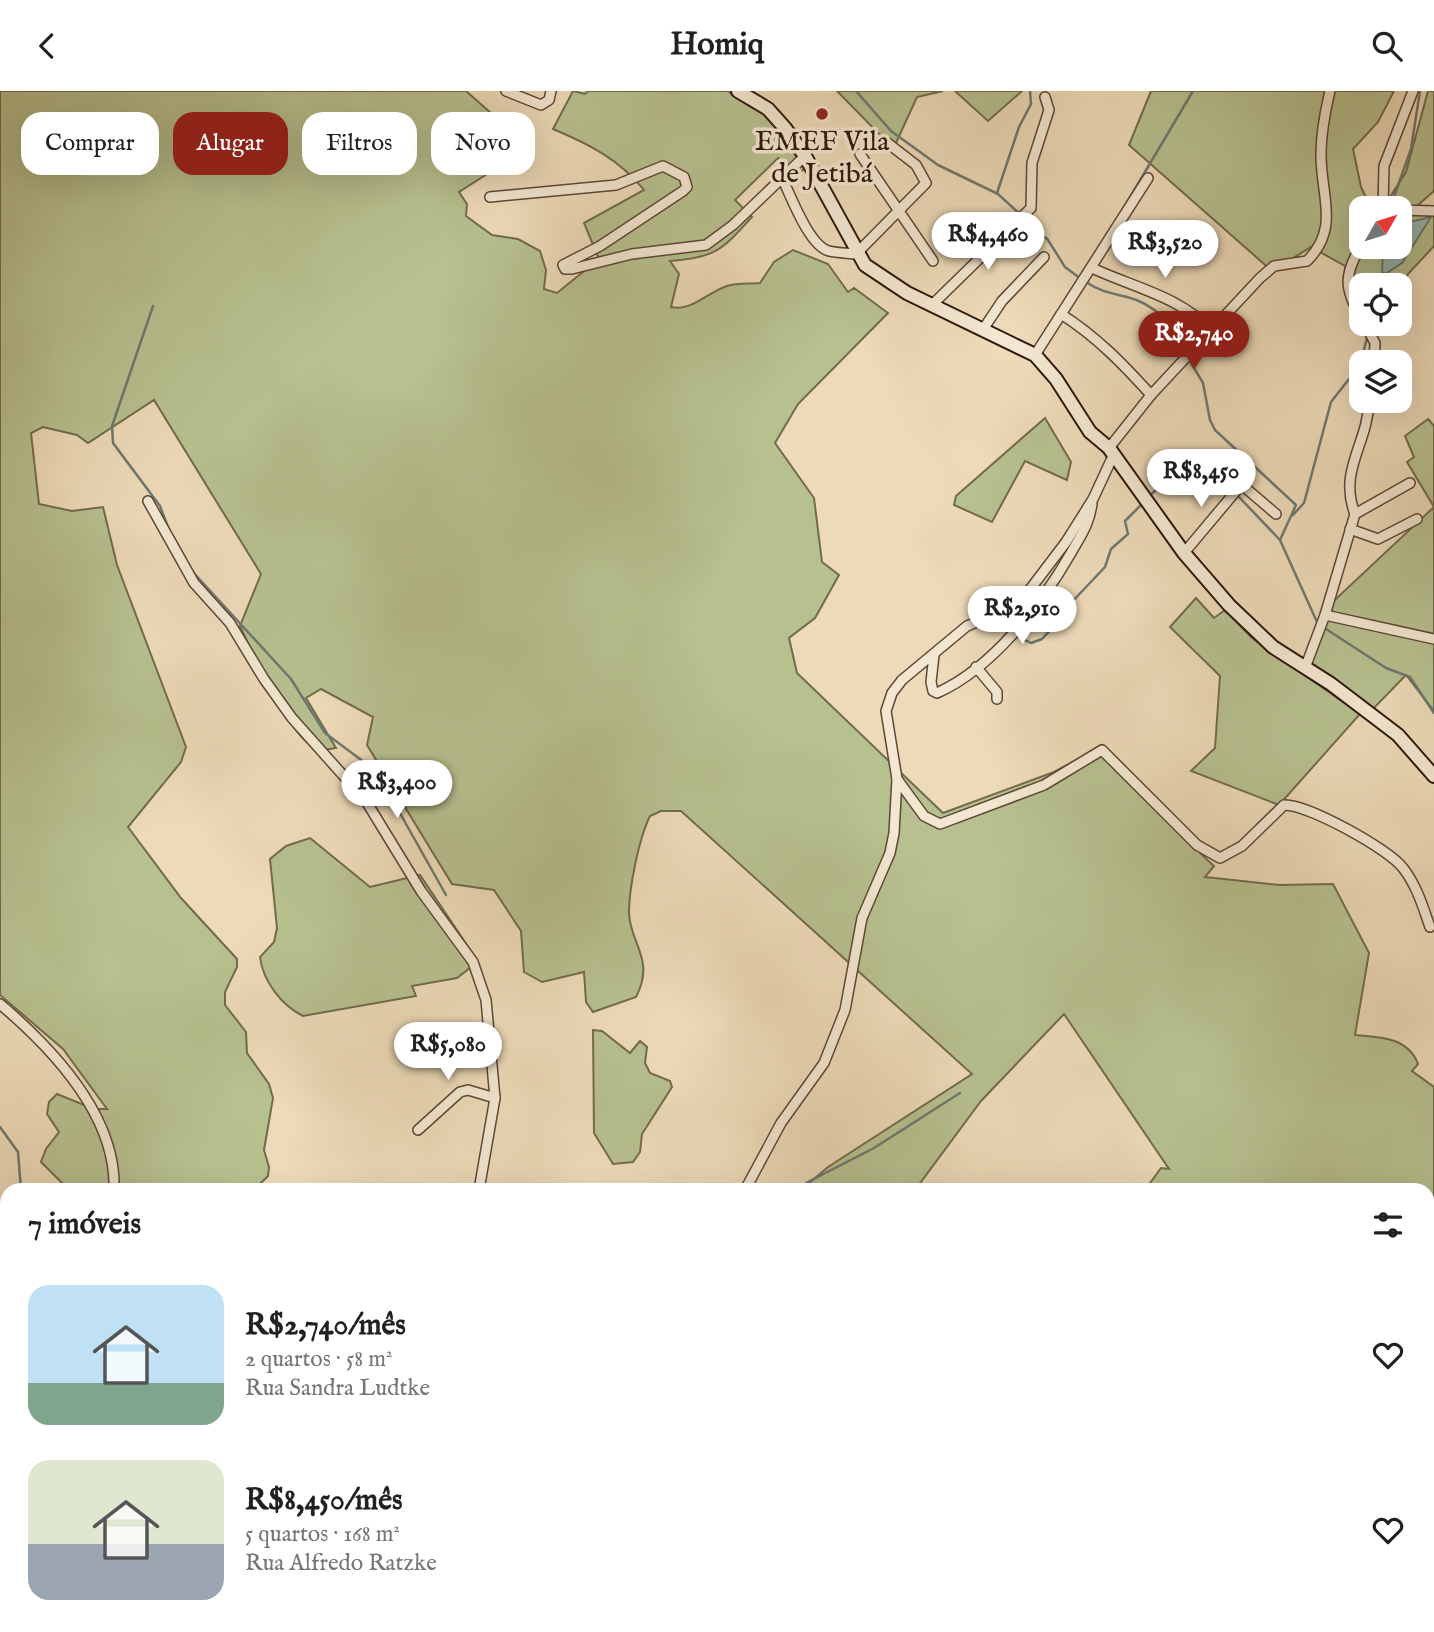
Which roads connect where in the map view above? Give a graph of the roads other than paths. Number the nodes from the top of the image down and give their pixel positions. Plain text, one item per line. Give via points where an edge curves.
1 (506, 91) edge
2 (551, 91) edge
3 (738, 91) edge
4 (749, 91) edge
5 (1330, 91) edge
6 (1413, 91) edge
7 (1045, 97) dead end
8 (768, 109) junction
9 (885, 141) dead end
10 (860, 154) dead end
11 (805, 156) junction
12 (782, 178) junction
13 (1148, 178) dead end
14 (1383, 196) edge
15 (490, 197) dead end
16 (1412, 210) edge
17 (899, 211) junction
18 (1434, 211) edge
19 (1117, 228) junction
20 (1160, 246) dead end
21 (856, 254) junction
22 (1044, 257) dead end
23 (1353, 259) edge
24 (933, 261) dead end
25 (1092, 268) junction
26 (1349, 297) edge
27 (933, 304) junction
28 (1061, 314) junction
29 (984, 328) junction
30 (1212, 331) junction
31 (1035, 355) junction
32 (1151, 395) junction
33 (1368, 413) edge
34 (1111, 452) junction
35 (1220, 466) dead end
36 (1410, 483) dead end
37 (1241, 485) junction
38 (1093, 499) junction
39 (148, 501) dead end
40 (1276, 514) dead end
41 (1355, 514) junction
42 (1417, 519) dead end
43 (1350, 529) junction
44 (1184, 553) junction
45 (1325, 615) junction
46 (1434, 639) edge
47 (934, 655) junction
48 (976, 667) junction
49 (1305, 668) junction
50 (997, 699) dead end
51 (1434, 776) edge
52 (897, 779) junction
53 (1430, 927) dead end
54 (0, 1005) edge
55 (495, 1098) junction
56 (418, 1130) dead end
57 (113, 1183) edge
58 (480, 1183) edge
59 (749, 1183) edge

1 - 2 street via 541,105 549,100
3 - 8 street
4 - 8 street
5 - 30 street via 1321,153 1328,219 1321,245 1307,261 1274,266
6 - 14 street via 1384,166
7 - 27 street via 1049,110 1032,163 1031,208
8 - 11 street
9 - 17 street via 926,178 923,188
10 - 17 street
11 - 12 street
11 - 21 street
12 - 15 street via 706,245 632,254 572,269 563,265 683,191 687,187 684,177 663,166 616,185
12 - 21 street via 814,241 828,251
13 - 19 street
16 - 18 street
17 - 21 street
17 - 24 street
19 - 20 street
19 - 25 street
21 - 27 street via 883,280
22 - 29 street via 1002,301
23 - 26 street via 1348,268
25 - 28 street
25 - 30 street via 1178,302
27 - 29 street
28 - 31 street
28 - 32 street via 1093,334
29 - 31 street
30 - 32 street
31 - 34 street via 1090,432
32 - 34 street
33 - 41 street via 1348,478
34 - 38 street
34 - 44 street
35 - 37 street
36 - 41 street
37 - 40 street
37 - 44 street
38 - 47 street via 1022,600 967,626
38 - 48 street via 1090,522 1051,588 1020,629
39 - 55 street via 194,583 230,623 292,718 360,792 421,891 473,962 486,1000
41 - 43 street
42 - 43 street via 1378,539
43 - 45 street
44 - 49 street via 1254,631
45 - 46 street
45 - 49 street
47 - 48 street via 931,682 937,693
47 - 52 street via 896,685 889,700 886,711
48 - 50 street via 997,692
49 - 51 street via 1398,734
52 - 53 street via 924,816 940,824 1044,785 1102,750 1197,845 1220,858 1242,846 1284,806 1324,818 1402,865 1419,894
52 - 59 street via 890,853 862,918 845,1010 824,1063 781,1123
54 - 57 street via 43,1046 96,1117 109,1142
55 - 56 street via 460,1092
55 - 58 street

